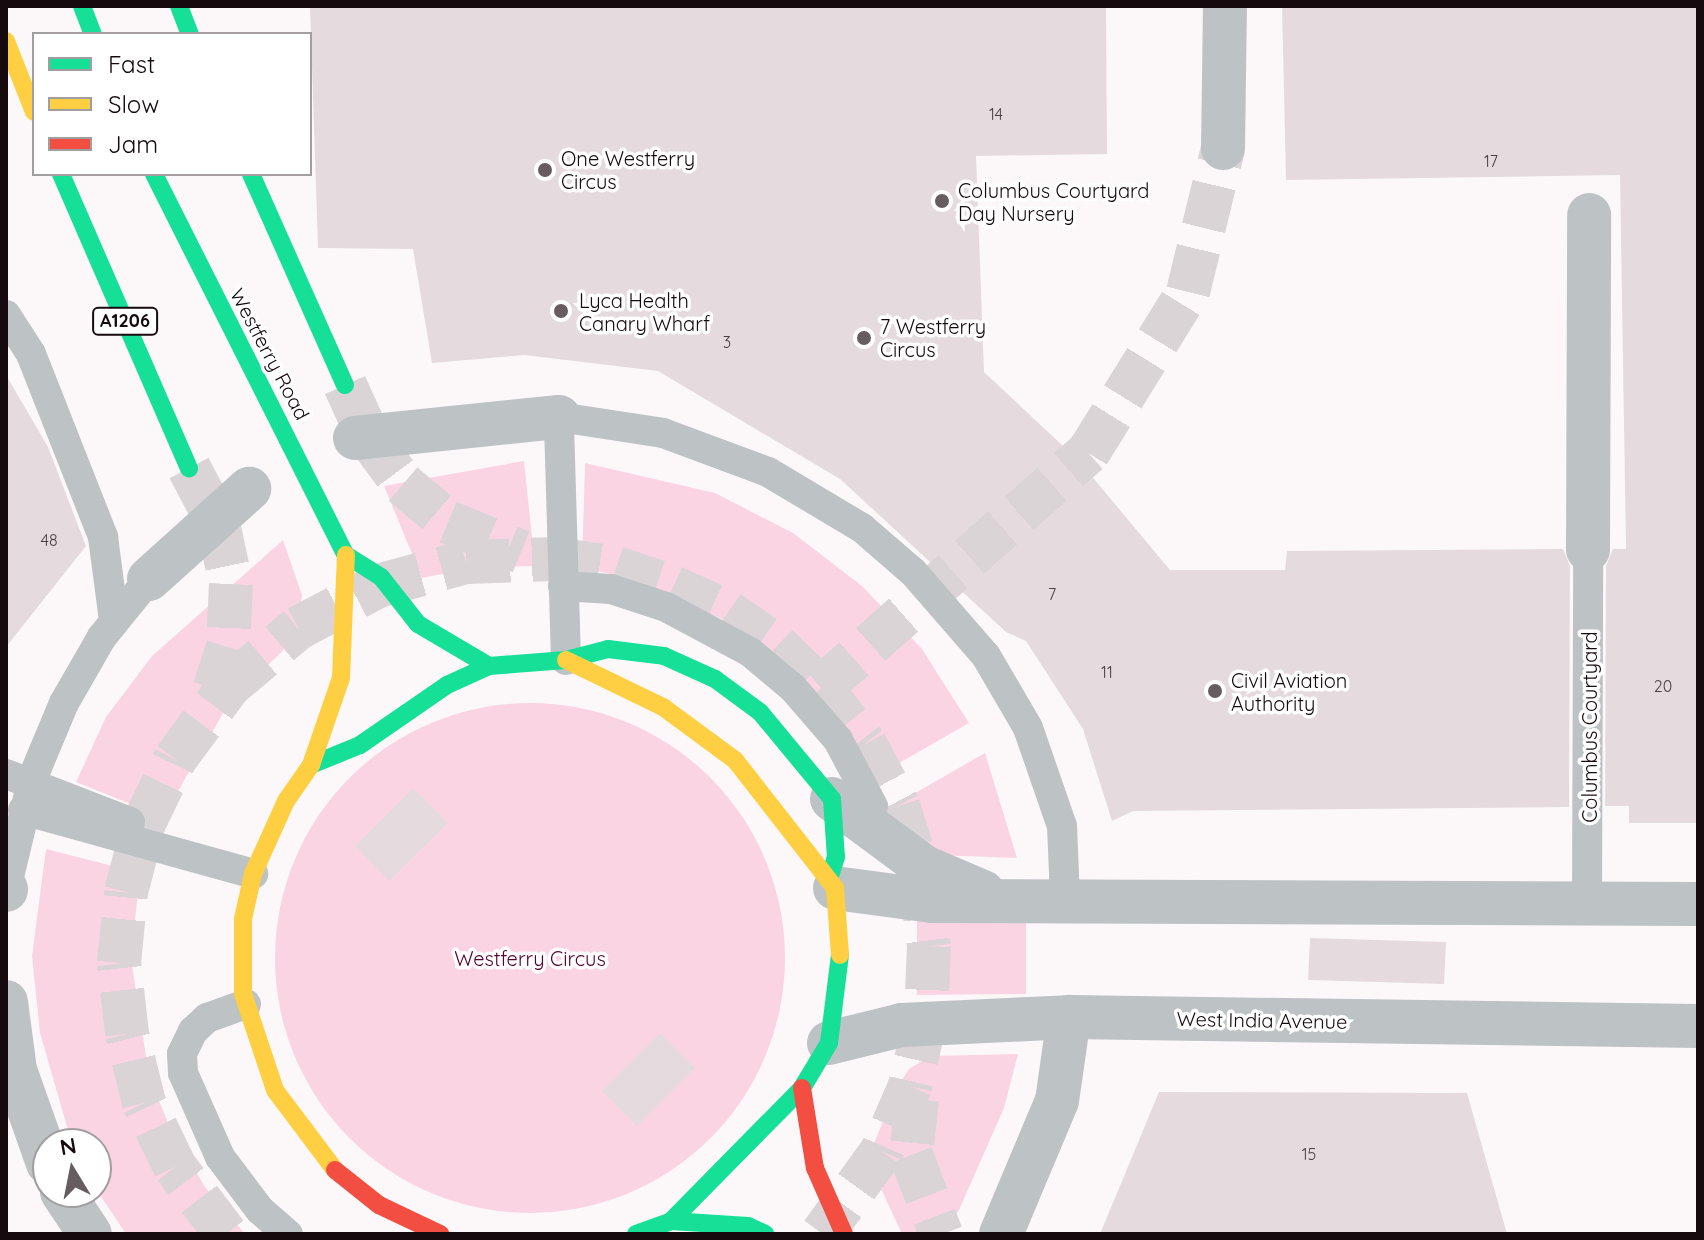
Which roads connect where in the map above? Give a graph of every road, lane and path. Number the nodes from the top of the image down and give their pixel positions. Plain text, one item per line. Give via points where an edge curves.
1 (82, 6) edge
2 (179, 6) edge
3 (1225, 6) edge
4 (92, 32) edge
5 (189, 32) edge
6 (6, 41) edge
7 (32, 107) edge
8 (1223, 148) tunnel mouth
9 (62, 176) edge
10 (155, 176) edge
11 (252, 176) edge
12 (1589, 215) dead end
13 (6, 315) edge
14 (345, 385) tunnel mouth
15 (559, 417) junction
16 (355, 438) dead end
17 (189, 468) tunnel mouth
18 (249, 489) dead end
19 (1588, 550) joint
20 (346, 555) junction
21 (149, 579) joint
22 (563, 586) junction
23 (114, 620) junction
24 (566, 660) junction
25 (489, 666) junction
26 (311, 765) junction
27 (6, 774) edge
28 (853, 802) junction
29 (23, 810) junction
30 (143, 827) dead end
31 (253, 874) junction
32 (832, 884) junction
33 (6, 889) edge
34 (992, 896) junction
35 (1065, 898) junction
36 (1587, 903) junction
37 (1698, 904) edge
38 (6, 1002) edge
39 (246, 1004) junction
40 (1069, 1017) junction
41 (1698, 1026) edge
42 (829, 1043) junction
43 (802, 1088) junction
44 (36, 1128) edge
45 (73, 1208) edge
46 (671, 1221) junction
47 (1009, 1221) edge
48 (436, 1233) edge
49 (90, 1234) edge
50 (288, 1234) edge
51 (636, 1234) edge
52 (765, 1234) edge
53 (844, 1234) edge

1 - 4 street
2 - 5 street
3 - 8 street
6 - 7 street
9 - 17 street, A1206
10 - 20 street, Westferry Road
11 - 14 street
12 - 19 street
13 - 23 lane via 31,354 98,525
15 - 16 street
15 - 22 lane
15 - 35 lane via 663,433 768,472 862,528 913,572 986,656 1028,728 1062,826
18 - 21 street
19 - 36 lane, Columbus Courtyard
20 - 25 street via 381,577 418,624
20 - 26 street, Westferry Road via 341,678
21 - 23 lane
22 - 24 lane
22 - 28 lane via 611,589 666,607 750,652 830,731
23 - 29 lane via 64,703
24 - 25 street
24 - 28 street via 608,649 638,650 689,665 760,712
24 - 32 street via 663,707 735,760
25 - 26 street via 447,685 360,745
26 - 31 street via 265,840
27 - 30 lane
28 - 32 street
28 - 34 street via 924,867
29 - 31 lane
29 - 33 lane
31 - 39 street via 241,958
32 - 34 street via 932,901
32 - 42 street via 841,961
34 - 35 street
35 - 36 street
36 - 37 street
38 - 44 street via 15,1070
39 - 48 street via 275,1090 321,1158 379,1205
39 - 50 lane via 207,1018 193,1031 182,1054 183,1073 200,1122 239,1185
40 - 41 street, West India Avenue
40 - 42 street, West India Avenue via 902,1025
40 - 47 street via 1057,1101
42 - 43 street
43 - 46 street
43 - 53 street via 815,1168
45 - 49 street
46 - 51 street
46 - 52 street via 748,1226

